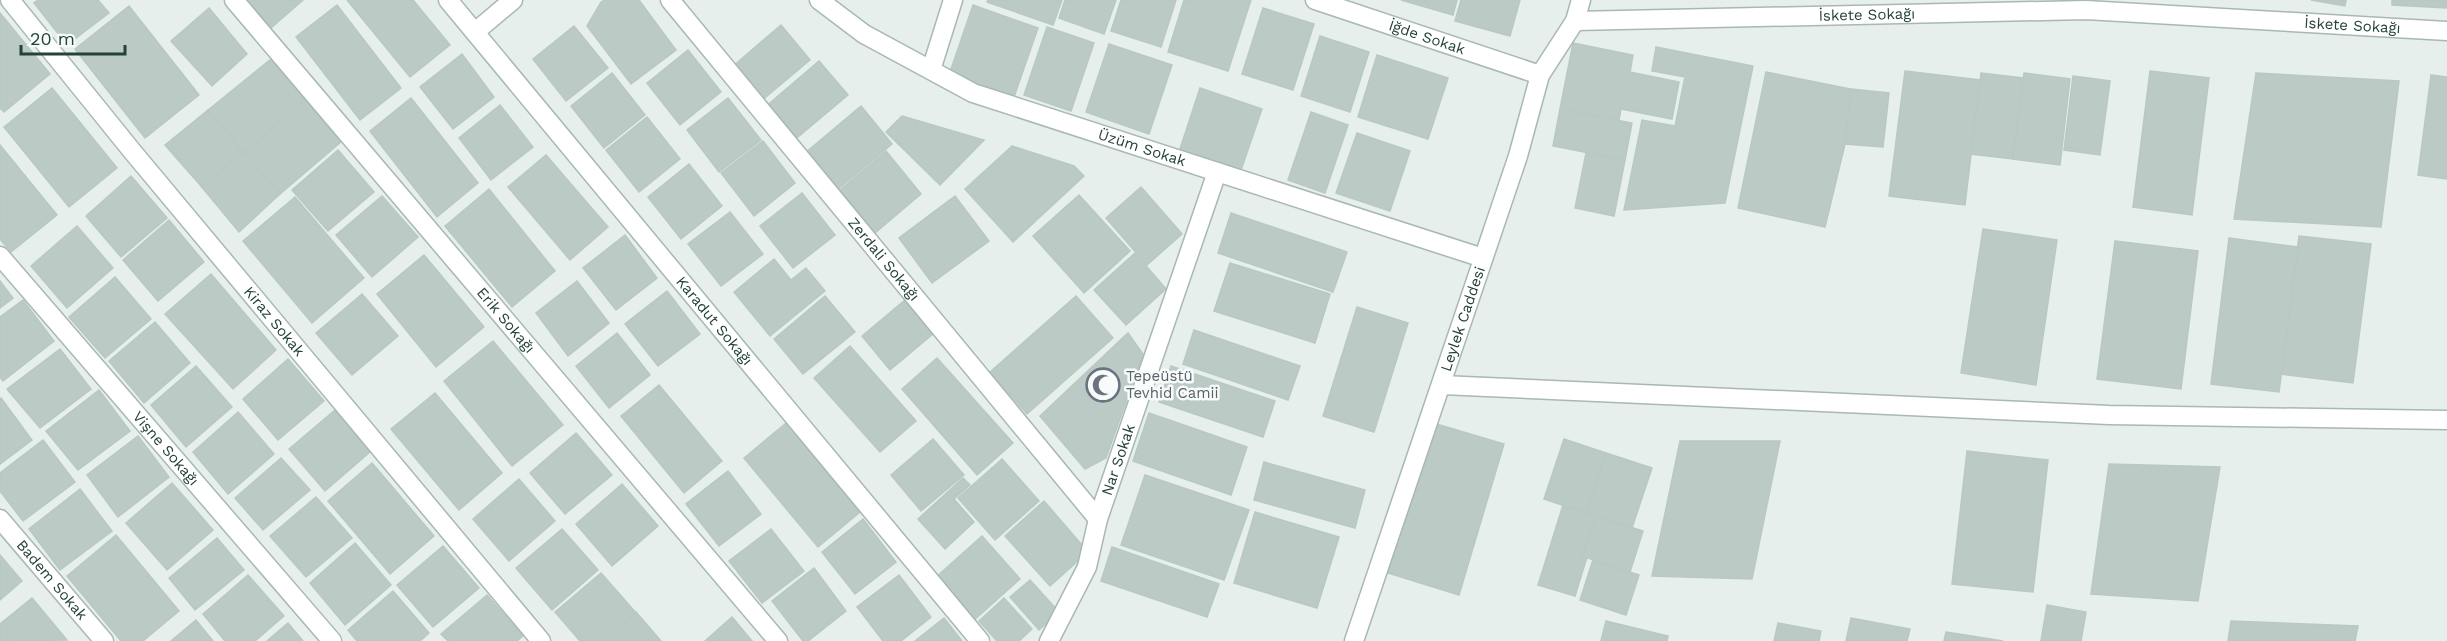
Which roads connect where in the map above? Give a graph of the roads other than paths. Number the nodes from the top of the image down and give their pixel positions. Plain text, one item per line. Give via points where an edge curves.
1 (10, 0) edge
2 (234, 0) edge
3 (448, 0) edge
4 (513, 0) edge
5 (670, 0) edge
6 (819, 0) edge
7 (953, 0) edge
8 (1315, 0) edge
9 (1581, 0) edge
10 (1575, 21) junction
11 (2447, 31) edge
12 (475, 32) junction
13 (931, 70) junction
14 (1540, 75) junction
15 (1217, 172) junction
16 (0, 256) edge
17 (1483, 258) junction
18 (1442, 385) junction
19 (2447, 420) edge
20 (0, 519) edge
21 (1098, 519) junction
22 (104, 641) edge
23 (332, 641) edge
24 (541, 641) edge
25 (778, 641) edge
26 (980, 641) edge
27 (1049, 641) edge
28 (1354, 641) edge

1 - 24 street, Kiraz Sokak
2 - 25 street, Erik Sokağı
3 - 12 street, Karadut Sokağı
4 - 12 street
5 - 21 street, Zerdali Sokağı
6 - 13 street, Üzüm Sokak via 864,34
7 - 13 street
8 - 14 street, İğde Sokak
9 - 10 street, Leylek Caddesi
10 - 11 street, İskete Sokağı via 2086,10
10 - 14 street, Leylek Caddesi
12 - 26 street, Karadut Sokağı
13 - 15 street, Üzüm Sokak via 973,93
14 - 17 street, Leylek Caddesi via 1518,156
15 - 17 street, Üzüm Sokak
15 - 21 street, Nar Sokak
16 - 23 street, Vişne Sokağı
17 - 18 street, Leylek Caddesi
18 - 19 street via 2109,415
18 - 28 street, Leylek Caddesi
20 - 22 street, Badem Sokak
21 - 27 street, Nar Sokak via 1087,567

